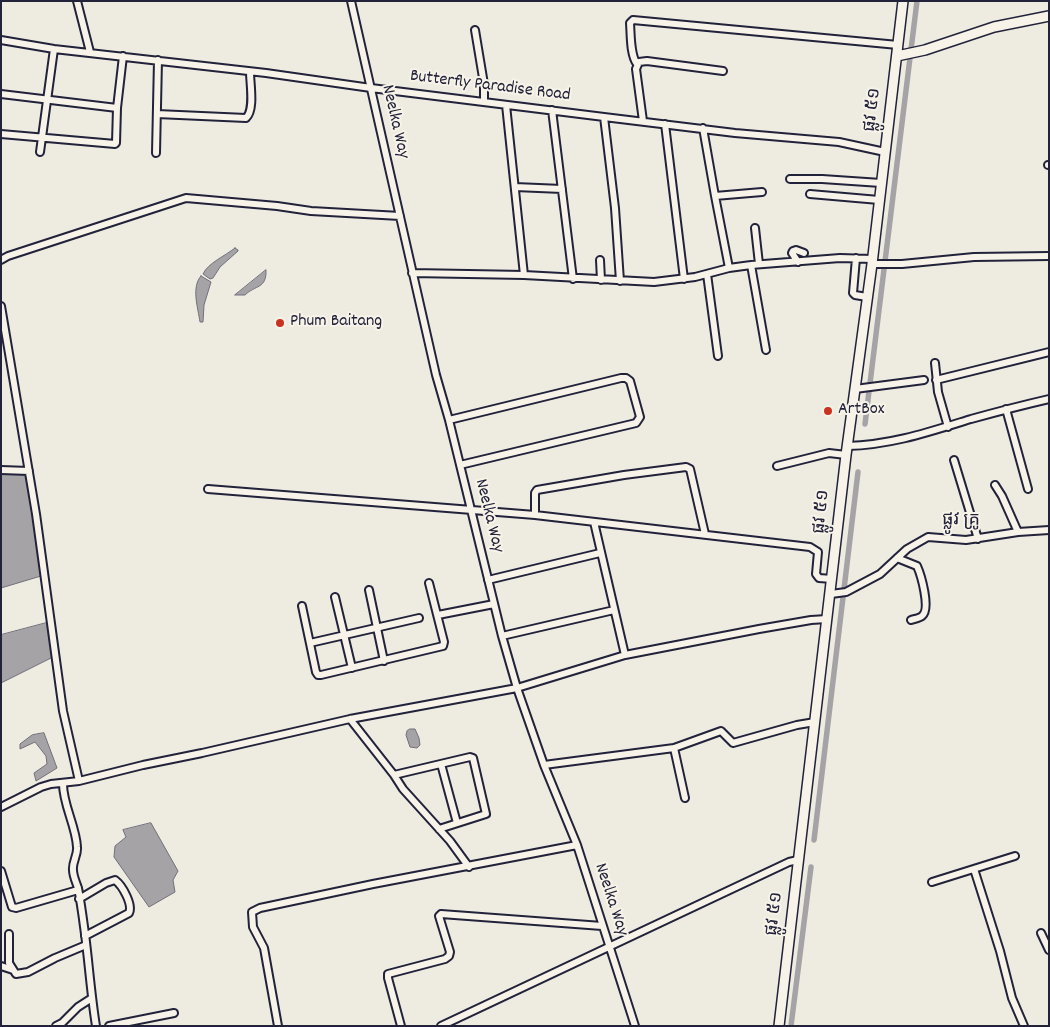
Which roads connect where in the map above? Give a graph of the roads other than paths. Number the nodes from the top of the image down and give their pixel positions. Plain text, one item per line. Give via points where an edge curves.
1 (77, 1) edge
2 (351, 1) edge
3 (903, 1) edge
4 (1049, 16) edge
5 (475, 30) dead end
6 (1, 40) edge
7 (898, 45) junction
8 (54, 49) junction
9 (90, 52) junction
10 (123, 56) junction
11 (897, 56) junction
12 (158, 60) junction
13 (637, 64) junction
14 (723, 71) dead end
15 (250, 72) junction
16 (370, 88) junction
17 (1, 94) edge
18 (47, 100) junction
19 (484, 102) junction
20 (506, 104) junction
21 (117, 108) junction
22 (552, 110) junction
23 (156, 114) junction
24 (604, 117) junction
25 (643, 120) junction
26 (665, 124) junction
27 (703, 128) junction
28 (1, 134) edge
29 (42, 139) junction
30 (878, 150) junction
31 (40, 152) dead end
32 (156, 153) dead end
33 (790, 179) dead end
34 (875, 182) junction
35 (515, 187) junction
36 (562, 189) junction
37 (762, 192) dead end
38 (810, 194) dead end
39 (715, 196) junction
40 (874, 199) junction
41 (400, 216) junction
42 (755, 228) dead end
43 (804, 252) dead end
44 (1049, 256) edge
45 (1, 260) edge
46 (600, 260) dead end
47 (867, 260) junction
48 (798, 262) junction
49 (759, 264) junction
50 (751, 265) junction
51 (730, 268) junction
52 (412, 273) junction
53 (707, 274) junction
54 (524, 275) junction
55 (573, 279) junction
56 (684, 279) junction
57 (601, 280) junction
58 (620, 281) junction
59 (862, 296) junction
60 (1, 306) edge
61 (766, 350) dead end
62 (1049, 352) edge
63 (718, 356) dead end
64 (935, 363) dead end
65 (924, 380) dead end
66 (936, 380) junction
67 (859, 389) junction
68 (1049, 399) edge
69 (1006, 409) junction
70 (449, 420) junction
71 (948, 427) junction
72 (842, 452) junction
73 (954, 460) dead end
74 (460, 465) junction
75 (777, 466) dead end
76 (1, 470) edge
77 (29, 471) junction
78 (994, 485) dead end
79 (208, 490) dead end
80 (1028, 490) dead end
81 (470, 508) junction
82 (535, 514) junction
83 (594, 522) junction
84 (1049, 530) edge
85 (1018, 532) junction
86 (705, 534) junction
87 (978, 539) junction
88 (600, 553) junction
89 (897, 558) junction
90 (832, 579) junction
91 (488, 580) junction
92 (429, 583) dead end
93 (369, 590) dead end
94 (833, 594) junction
95 (335, 597) dead end
96 (494, 604) junction
97 (302, 606) dead end
98 (614, 610) junction
99 (438, 615) junction
100 (419, 618) dead end
101 (827, 619) junction
102 (911, 620) dead end
103 (378, 628) junction
104 (343, 636) junction
105 (502, 636) junction
106 (310, 643) junction
107 (625, 655) junction
108 (384, 661) junction
109 (352, 668) junction
110 (517, 688) junction
111 (350, 719) junction
112 (815, 722) junction
113 (674, 748) junction
114 (441, 764) junction
115 (544, 765) junction
116 (394, 774) junction
117 (79, 781) junction
118 (63, 784) junction
119 (685, 798) dead end
120 (1, 807) edge
121 (457, 823) junction
122 (439, 828) junction
123 (577, 845) junction
124 (1016, 856) dead end
125 (798, 860) junction
126 (469, 867) junction
127 (974, 869) junction
128 (1, 871) edge
129 (932, 882) dead end
130 (78, 890) junction
131 (80, 899) junction
132 (602, 926) junction
133 (1041, 933) dead end
134 (9, 934) dead end
135 (85, 936) junction
136 (86, 945) junction
137 (609, 946) junction
138 (1049, 950) edge
139 (1, 966) edge
140 (13, 970) junction
141 (92, 998) junction
142 (174, 1013) dead end
143 (56, 1026) edge
144 (96, 1026) edge
145 (109, 1026) edge
146 (278, 1026) edge
147 (401, 1026) edge
148 (441, 1026) edge
149 (635, 1026) edge
150 (779, 1026) edge
151 (1024, 1026) edge

1 - 9 street
2 - 16 street, Neelka Way
3 - 7 main road, ផ្លូវ ៥១
4 - 11 main road via 994,26
5 - 19 street
6 - 8 street, Butterfly Paradise Road
7 - 11 main road, ផ្លូវ ៥១
7 - 13 street via 633,20 630,23
8 - 9 street, Butterfly Paradise Road
8 - 18 street
9 - 10 street, Butterfly Paradise Road
10 - 12 street, Butterfly Paradise Road
10 - 21 street
11 - 30 main road, ផ្លូវ ៥១
12 - 15 street, Butterfly Paradise Road
12 - 23 street
13 - 14 street via 642,60
13 - 25 street
15 - 16 street, Butterfly Paradise Road
15 - 23 street via 251,108 246,118
16 - 19 street, Butterfly Paradise Road
16 - 41 street, Neelka Way
17 - 18 street
18 - 21 street
18 - 29 street
19 - 20 street, Butterfly Paradise Road
20 - 22 street, Butterfly Paradise Road
20 - 35 street
21 - 29 street via 114,144
22 - 24 street, Butterfly Paradise Road
22 - 36 street
23 - 32 street
24 - 25 street, Butterfly Paradise Road
24 - 58 street
25 - 26 street, Butterfly Paradise Road
26 - 27 street, Butterfly Paradise Road
26 - 56 street
27 - 30 street, Butterfly Paradise Road via 827,140
27 - 39 street
28 - 29 street
29 - 31 street
30 - 34 main road, ផ្លូវ ៥១
33 - 34 street
34 - 40 main road, ផ្លូវ ៥១
35 - 36 street
35 - 54 street
36 - 55 street
37 - 39 street
38 - 40 street
39 - 51 street
40 - 47 main road, ផ្លូវ ៥១
41 - 45 street via 186,198
41 - 52 street, Neelka Way
42 - 49 street
43 - 48 street via 793,251
44 - 47 street via 974,257 888,265
46 - 57 street
47 - 48 street
47 - 59 main road, ផ្លូវ ៥១
47 - 59 street via 853,290 854,294
48 - 49 street
49 - 50 street
50 - 51 street
50 - 61 street
51 - 53 street
52 - 54 street
52 - 70 street, Neelka Way
53 - 56 street
53 - 63 street
54 - 55 street
55 - 57 street
56 - 58 street
57 - 58 street
59 - 67 main road, ផ្លូវ ៥១
60 - 77 street
62 - 66 street
64 - 66 street
65 - 67 street
66 - 71 street
67 - 72 main road, ផ្លូវ ៥១
68 - 69 street
69 - 71 street
69 - 80 street
70 - 74 street, Neelka Way
70 - 74 street via 621,378 630,381 640,417 636,423
71 - 72 street
72 - 75 street
72 - 90 main road, ផ្លូវ ៥១
73 - 87 street
74 - 81 street, Neelka Way
76 - 77 street
77 - 117 street via 63,710
78 - 85 street
79 - 81 street
81 - 82 street
81 - 91 street, Neelka Way
82 - 83 street
82 - 86 street via 537,490 686,467 690,470
83 - 86 street
83 - 88 street
84 - 85 street, ផ្លូវ គ្រូ
85 - 87 street, ផ្លូវ គ្រូ
86 - 90 street via 810,547 818,552 816,574 819,578
87 - 89 street, ផ្លូវ គ្រូ via 928,537
88 - 91 street
88 - 98 street
89 - 94 street, ផ្លូវ គ្រូ via 880,574 846,592
89 - 102 street via 917,566 927,607 923,616
90 - 94 main road, ផ្លូវ ៥១
91 - 96 street, Neelka Way
92 - 99 street
93 - 103 street
94 - 101 main road, ផ្លូវ ៥១
95 - 104 street
96 - 99 street
96 - 105 street, Neelka Way
97 - 106 street
98 - 105 street
98 - 107 street
99 - 108 street via 443,646
100 - 103 street
101 - 107 street
101 - 112 main road, ផ្លូវ ៥១
103 - 104 street
103 - 108 street
104 - 106 street
104 - 109 street
105 - 110 street, Neelka Way
106 - 109 street via 318,675
107 - 110 street
108 - 109 street
110 - 111 street
110 - 115 street, Neelka Way
111 - 116 street
111 - 117 street
112 - 113 street via 733,743 723,732 718,732
112 - 125 main road, ផ្លូវ ៥១
113 - 115 street
113 - 119 street
114 - 116 street
114 - 121 street
114 - 121 street via 470,757 474,760 486,814
115 - 123 street, Neelka Way
116 - 122 street via 415,804
117 - 118 street
118 - 120 street via 41,787
118 - 130 street via 78,847 73,866
121 - 122 street
122 - 126 street
123 - 126 street
123 - 132 street, Neelka Way
124 - 127 street
125 - 137 street
125 - 150 main road, ផ្លូវ ៥១
126 - 146 street via 374,884 252,912 253,927 264,948
127 - 129 street
127 - 151 street via 1012,998
128 - 130 street via 12,907 16,908
130 - 131 street
131 - 135 street
131 - 135 street via 115,880 130,907 129,914
132 - 137 street, Neelka Way
132 - 147 street via 441,914 449,956 388,974
133 - 138 street
134 - 140 street via 9,963
135 - 136 street
136 - 140 street via 28,972 16,974
136 - 141 street
137 - 148 street
137 - 149 street, Neelka Way
139 - 140 street
141 - 143 street
141 - 144 street
142 - 145 street

